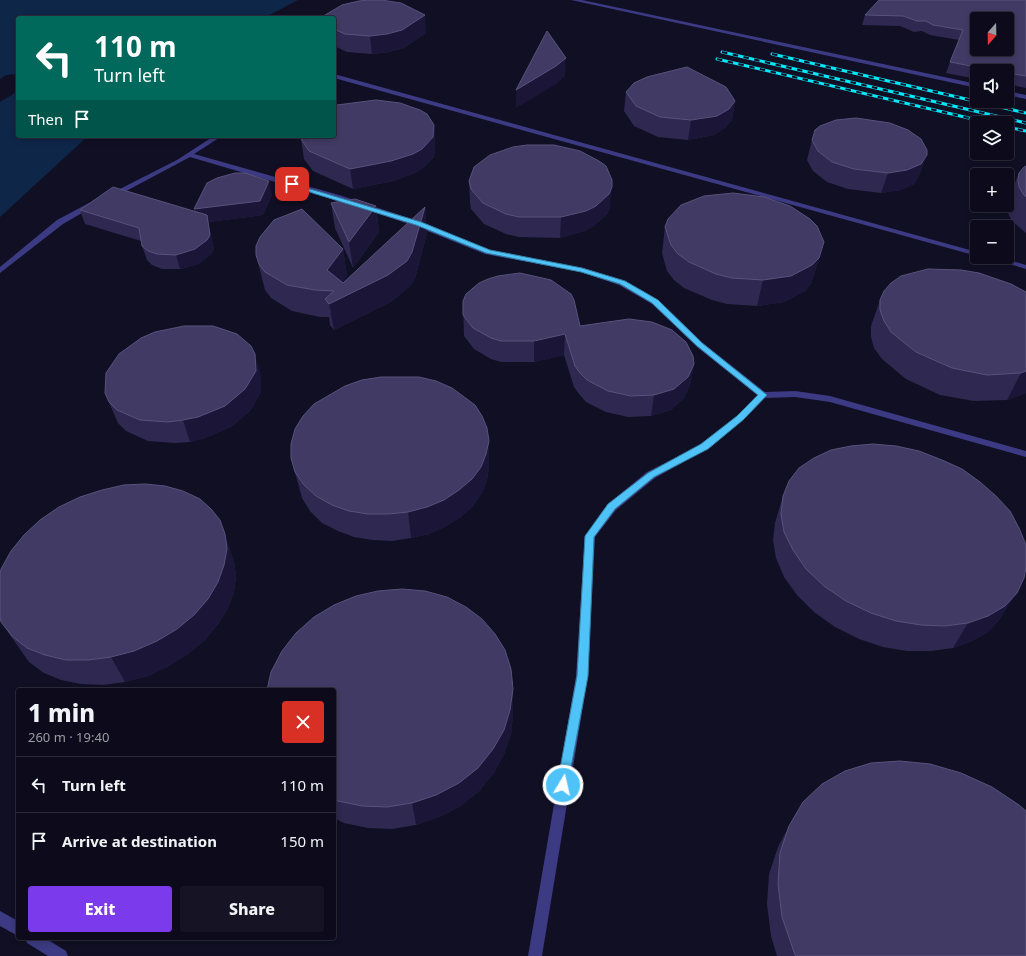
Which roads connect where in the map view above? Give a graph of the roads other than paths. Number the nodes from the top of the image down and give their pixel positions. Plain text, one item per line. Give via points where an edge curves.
1 (574, 0) edge
2 (336, 77) edge
3 (970, 85) edge
4 (1014, 94) edge
5 (1026, 97) edge
6 (216, 138) edge
7 (189, 155) junction
8 (970, 252) edge
9 (1014, 264) edge
10 (1026, 267) edge
11 (0, 271) edge
12 (763, 395) junction
13 (1026, 454) edge
14 (0, 918) edge
15 (16, 928) edge
16 (35, 940) edge
17 (61, 956) edge
18 (535, 956) edge

1 - 3 lane
2 - 8 lane
4 - 5 lane
6 - 7 lane
7 - 11 lane via 60,222
7 - 12 lane via 344,199 418,224 488,252 582,270 622,283 655,302 700,344
9 - 10 lane
12 - 13 lane via 795,394 830,399
12 - 18 lane via 740,418 704,446 651,475 617,502 590,536 582,676
14 - 15 lane
16 - 17 lane

